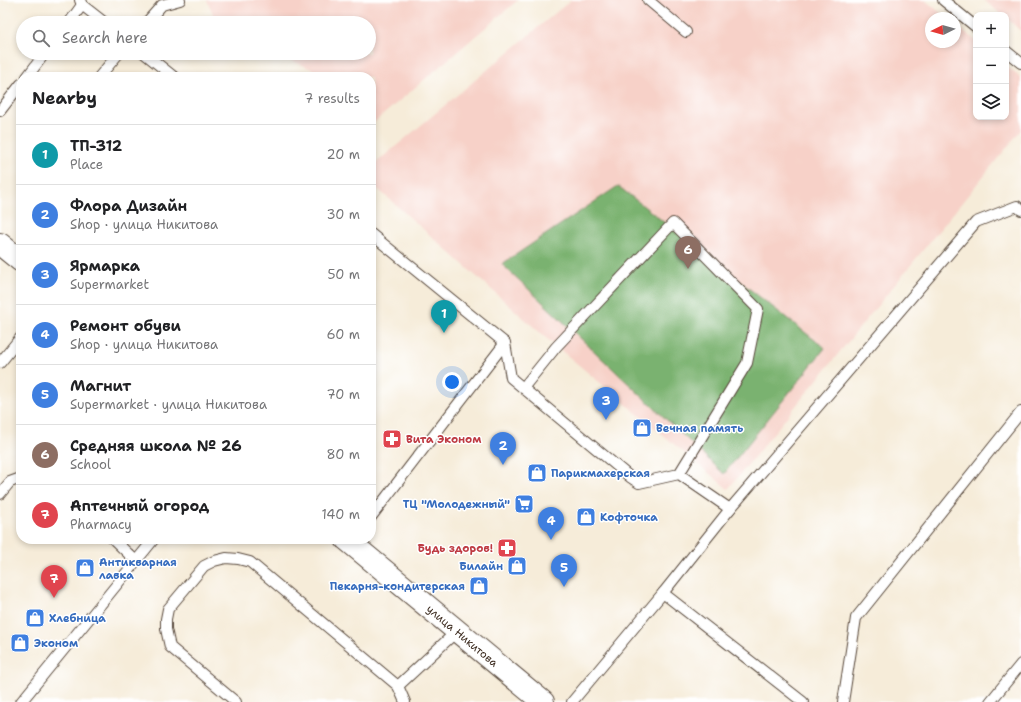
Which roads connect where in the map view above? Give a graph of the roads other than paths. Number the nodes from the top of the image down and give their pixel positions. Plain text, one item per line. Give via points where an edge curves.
1 (180, 0) edge
2 (648, 0) edge
3 (943, 0) edge
4 (81, 3) edge
5 (73, 16) edge
6 (97, 16) edge
7 (152, 16) edge
8 (973, 25) edge
9 (686, 32) dead end
10 (1009, 53) edge
11 (40, 60) edge
12 (113, 60) edge
13 (153, 60) edge
14 (1021, 63) edge
15 (31, 72) edge
16 (103, 72) edge
17 (168, 72) edge
18 (16, 90) edge
19 (1, 109) edge
20 (1021, 210) edge
21 (376, 238) edge
22 (0, 244) edge
23 (16, 257) edge
24 (16, 343) edge
25 (505, 343) junction
26 (0, 363) edge
27 (523, 388) junction
28 (1021, 412) edge
29 (679, 474) junction
30 (16, 480) edge
31 (0, 494) edge
32 (730, 509) junction
33 (376, 510) edge
34 (118, 544) edge
35 (150, 544) edge
36 (355, 544) edge
37 (136, 561) junction
38 (663, 593) junction
39 (457, 631) junction
40 (1021, 664) edge
41 (398, 686) junction
42 (21, 702) edge
43 (236, 702) edge
44 (405, 702) edge
45 (542, 702) edge
46 (572, 702) edge
47 (803, 702) edge
48 (843, 702) edge
49 (990, 702) edge

1 - 7 lane via 162,5
2 - 9 lane
3 - 8 lane
4 - 5 lane
4 - 6 lane
10 - 14 lane
11 - 15 lane
12 - 16 lane
13 - 17 lane
18 - 19 lane
20 - 32 lane via 1017,206 976,222
21 - 25 lane
22 - 23 street
24 - 26 lane
25 - 27 lane via 511,378
25 - 33 lane
27 - 29 lane via 639,483
27 - 29 lane via 556,347 673,222 758,309 747,363
28 - 48 lane via 856,618
29 - 32 lane
30 - 31 lane via 10,482
32 - 38 lane
34 - 37 lane
35 - 37 lane
36 - 39 street, улица Никитова
37 - 42 lane
38 - 46 lane
38 - 47 lane
39 - 41 lane
39 - 45 street, улица Никитова
40 - 49 lane
41 - 43 lane via 250,562 226,558 204,566 168,609 166,629 170,647
41 - 44 lane

